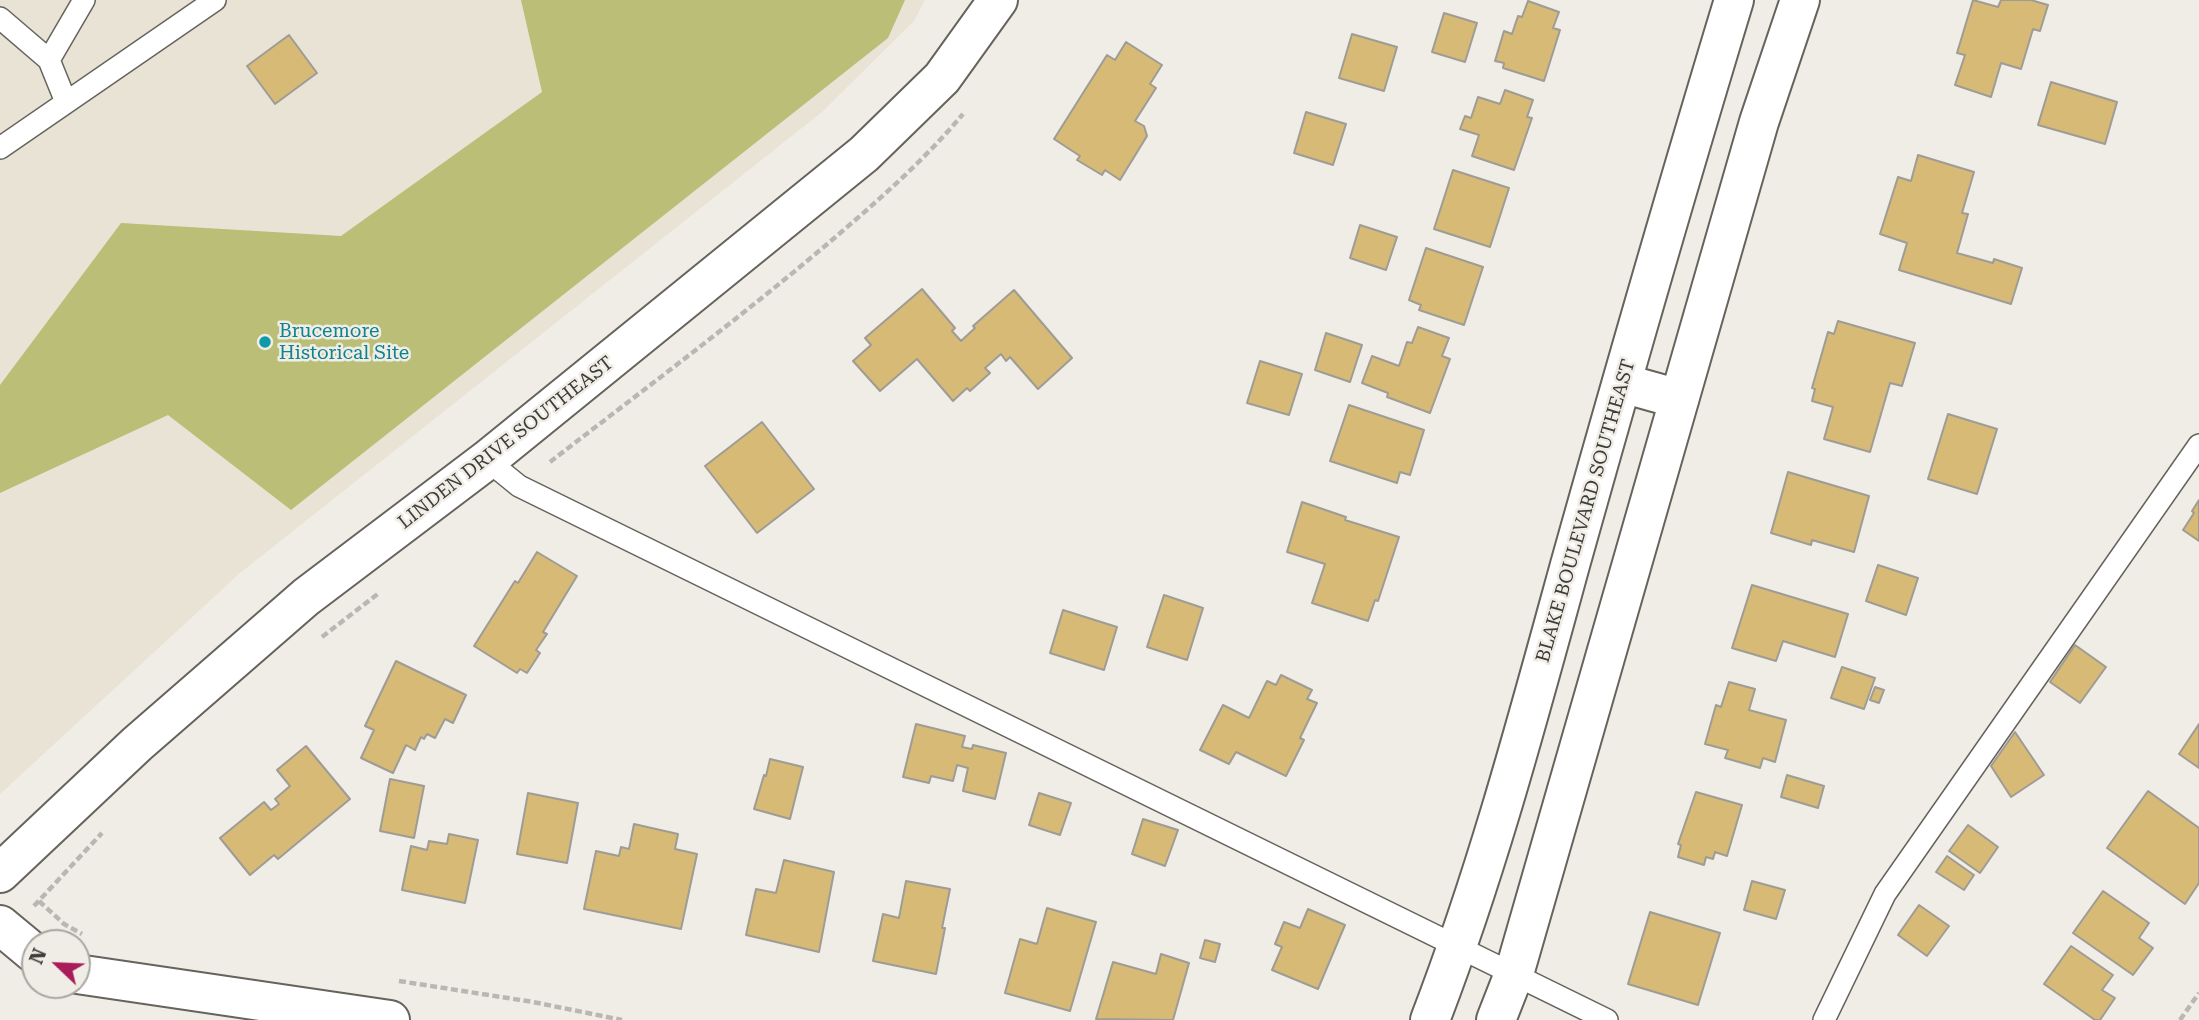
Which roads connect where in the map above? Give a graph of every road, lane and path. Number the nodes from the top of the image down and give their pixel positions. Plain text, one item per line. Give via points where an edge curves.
1 (84, 0) edge
2 (215, 0) edge
3 (998, 0) edge
4 (1734, 0) edge
5 (1800, 0) edge
6 (0, 18) edge
7 (48, 60) junction
8 (66, 102) junction
9 (0, 148) edge
10 (1622, 383) junction
11 (1679, 399) junction
12 (2199, 446) edge
13 (487, 460) junction
14 (0, 873) edge
15 (0, 925) edge
16 (21, 942) edge
17 (1458, 947) junction
18 (1514, 974) junction
19 (91, 976) edge
20 (2199, 993) edge
21 (390, 1020) edge
22 (1430, 1020) edge
23 (1496, 1020) edge
24 (1607, 1020) edge
25 (1824, 1020) edge
26 (2180, 1020) edge

1 - 7 lane
2 - 8 lane
3 - 13 street, LINDEN DRIVE SOUTHEAST via 942,78 864,154
4 - 10 street, BLAKE BOULEVARD SOUTHEAST
5 - 11 street via 1759,122
6 - 7 lane
7 - 8 lane
8 - 9 lane
10 - 11 street
10 - 17 street, BLAKE BOULEVARD SOUTHEAST
11 - 18 street
12 - 25 lane via 1885,894
13 - 14 street, LINDEN DRIVE SOUTHEAST via 306,597 137,744
13 - 17 lane via 519,486
15 - 16 street
17 - 18 lane
17 - 22 street, BLAKE BOULEVARD SOUTHEAST
18 - 23 street
18 - 24 lane
19 - 21 street
20 - 26 path

